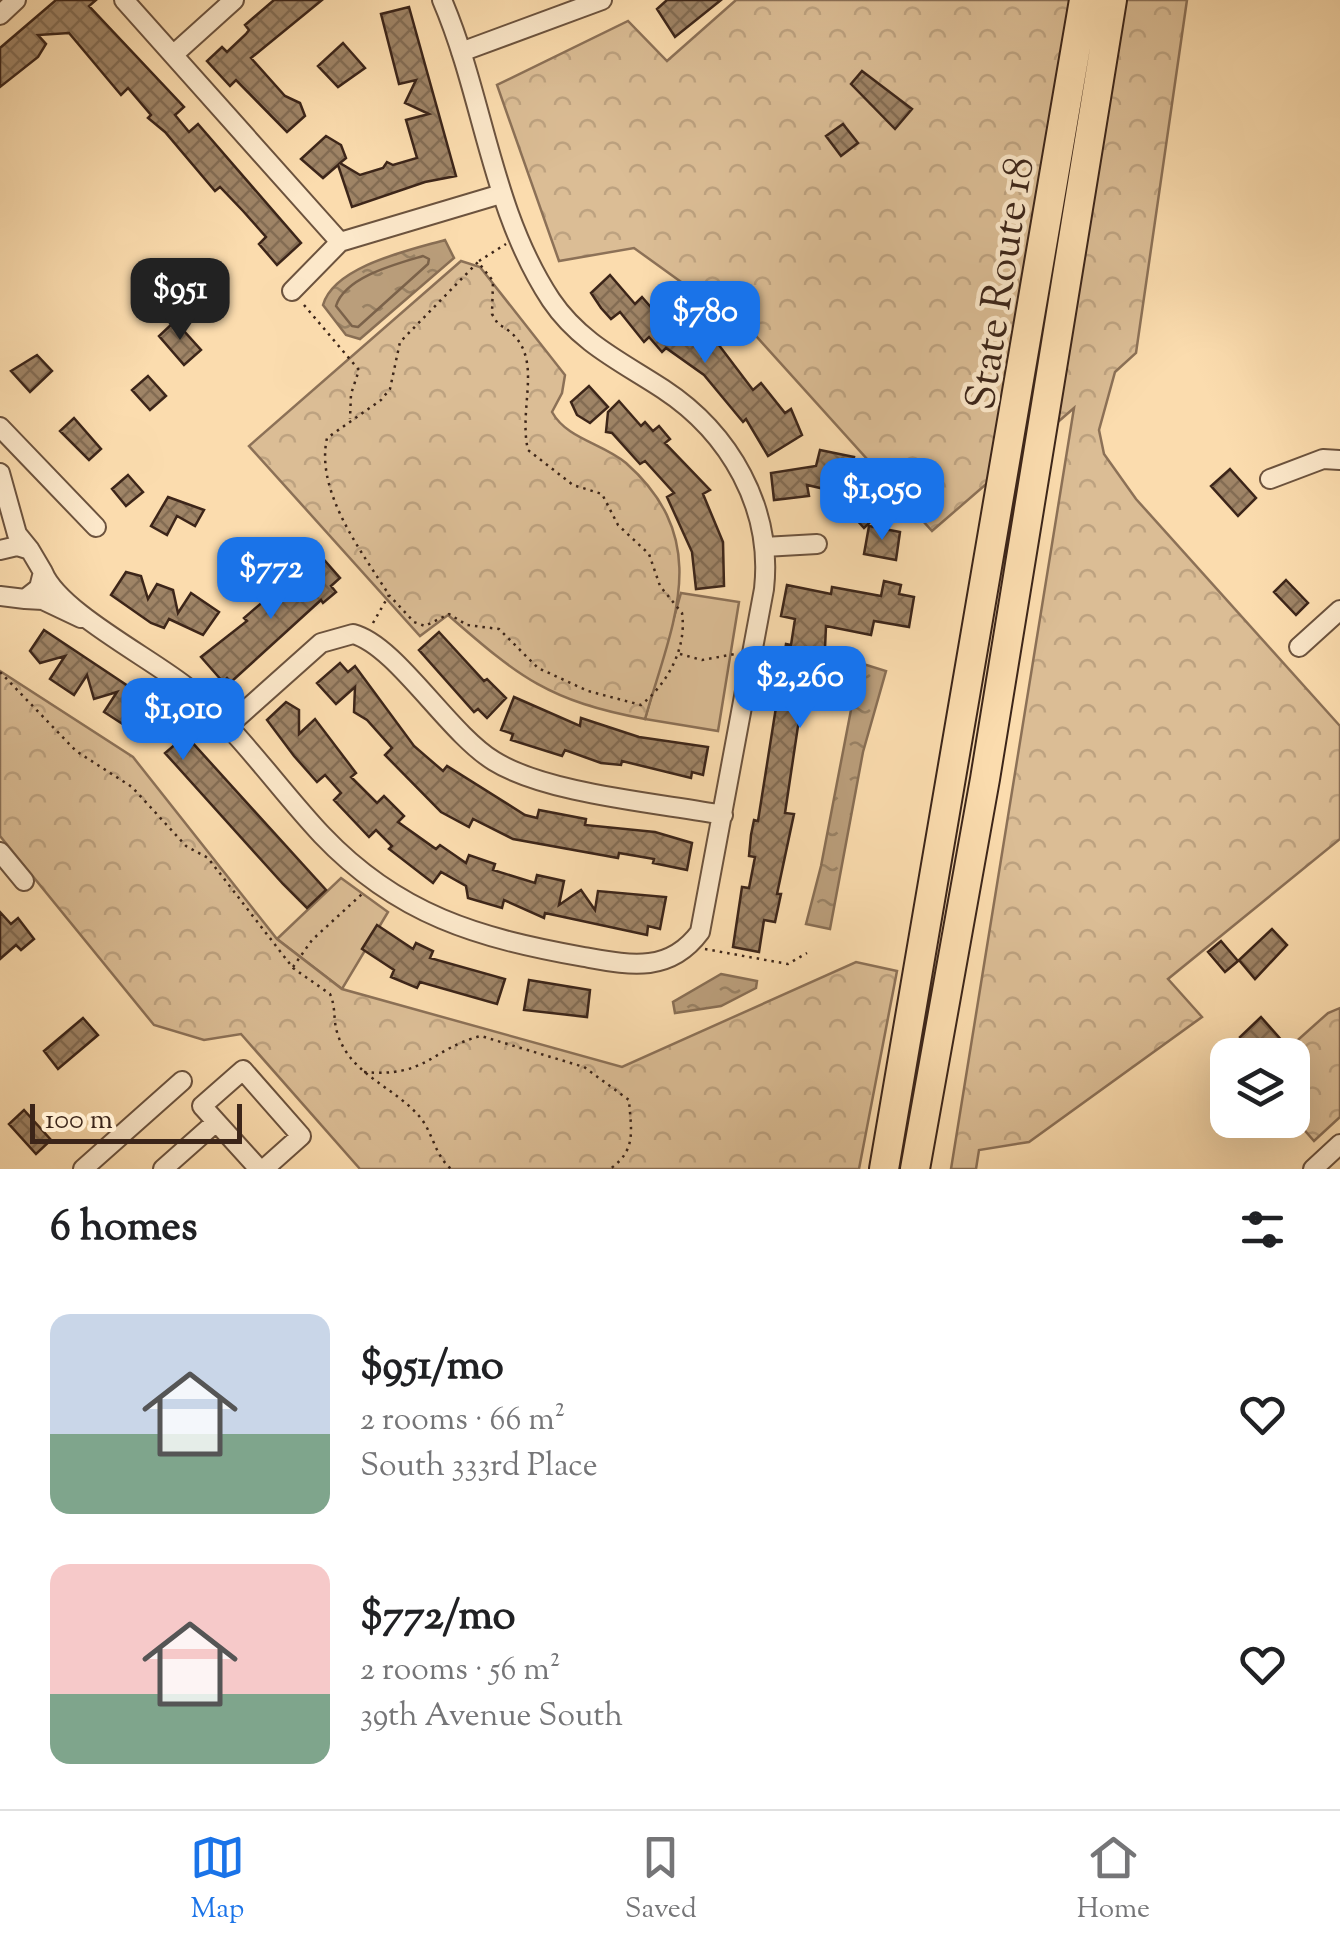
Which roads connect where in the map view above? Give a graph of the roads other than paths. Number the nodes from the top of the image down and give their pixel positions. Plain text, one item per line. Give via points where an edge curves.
1 (16, 0) edge
2 (124, 0) edge
3 (234, 0) edge
4 (442, 0) edge
5 (602, 0) edge
6 (1084, 0) edge
7 (1112, 0) edge
8 (0, 15) edge
9 (461, 52) junction
10 (173, 55) junction
11 (501, 194) junction
12 (340, 242) junction
13 (292, 291) road end
14 (0, 427) edge
15 (1340, 460) edge
16 (1270, 479) dead end
17 (2, 482) edge
18 (96, 527) dead end
19 (817, 544) dead end
20 (0, 547) edge
21 (764, 547) junction
22 (30, 550) junction
23 (43, 572) junction
24 (15, 598) edge
25 (1340, 610) edge
26 (0, 616) edge
27 (95, 624) junction
28 (1299, 647) dead end
29 (228, 726) junction
30 (723, 816) junction
31 (0, 852) edge
32 (24, 881) dead end
33 (182, 1081) dead end
34 (216, 1122) junction
35 (1340, 1144) edge
36 (83, 1169) edge
37 (163, 1169) edge
38 (261, 1169) edge
39 (884, 1169) edge
40 (914, 1169) edge
41 (1312, 1169) edge

1 - 8 street
2 - 10 street
3 - 10 street
4 - 9 street
5 - 9 street
6 - 39 highway, State Route 18
7 - 40 highway, State Route 18 via 986,779
9 - 11 street
10 - 12 street
11 - 12 street
11 - 21 street via 550,297 578,332 680,401 725,445 750,493
12 - 13 street
14 - 18 street
15 - 16 street via 1323,459
17 - 20 street
17 - 22 street via 18,534
19 - 21 street
20 - 22 street
21 - 30 street via 764,589
22 - 23 street
23 - 24 street via 38,588
23 - 27 street
24 - 26 street
24 - 27 street via 43,600
25 - 28 street
27 - 29 street via 188,688
29 - 30 street via 328,638 342,634 364,638 466,741 506,768
29 - 30 street via 321,834 406,904 480,934 638,965 684,950 702,926
31 - 32 street
33 - 36 street
34 - 37 street
34 - 38 street
34 - 38 street via 202,1106 243,1070 301,1136
35 - 41 street

